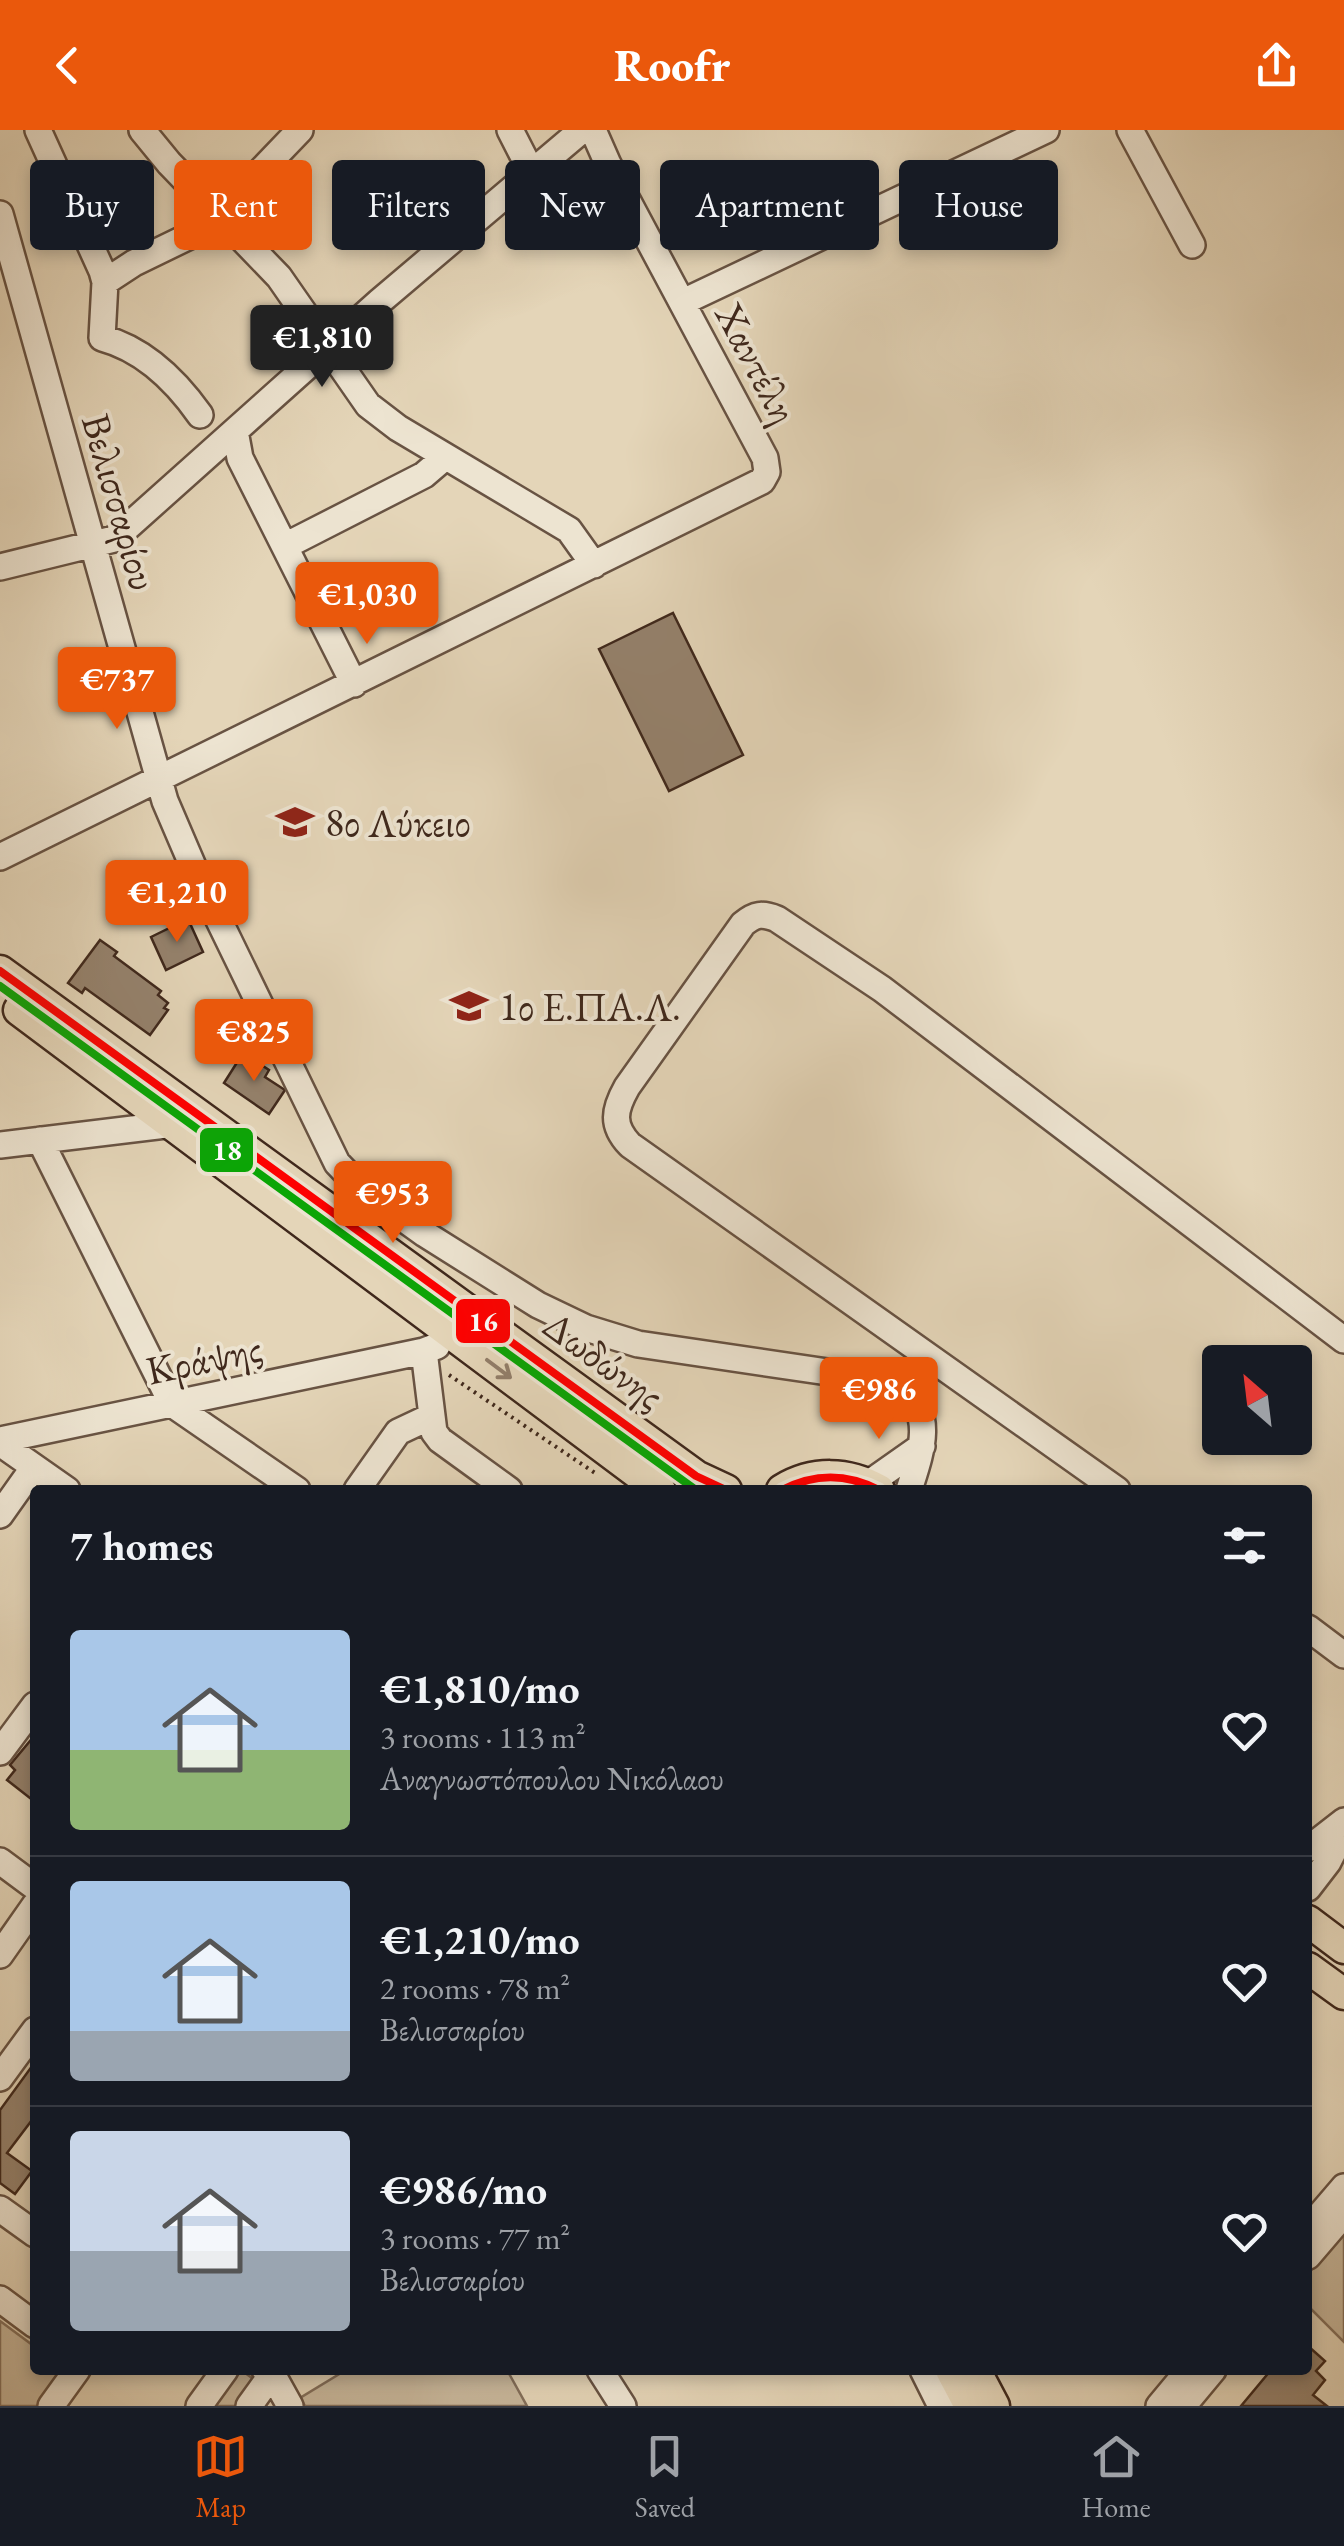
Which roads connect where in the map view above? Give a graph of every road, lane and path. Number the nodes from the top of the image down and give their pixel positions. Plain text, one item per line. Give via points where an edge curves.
1 (38, 130) edge
2 (142, 130) edge
3 (300, 130) edge
4 (510, 130) edge
5 (582, 130) edge
6 (594, 130) edge
7 (1046, 130) edge
8 (1130, 130) edge
9 (272, 160) edge
10 (525, 160) edge
11 (545, 160) edge
12 (174, 165) edge
13 (505, 194) edge
14 (0, 214) edge
15 (1192, 244) dead end
16 (174, 245) edge
17 (253, 250) edge
18 (7, 262) edge
19 (105, 282) junction
20 (683, 302) junction
21 (328, 347) junction
22 (200, 415) dead end
23 (236, 431) junction
24 (445, 457) junction
25 (94, 545) junction
26 (284, 546) junction
27 (0, 566) edge
28 (594, 566) junction
29 (354, 684) junction
30 (158, 780) junction
31 (0, 857) edge
32 (0, 971) edge
33 (0, 997) edge
34 (174, 1124) junction
35 (40, 1140) junction
36 (0, 1146) edge
37 (452, 1334) junction
38 (1344, 1340) edge
39 (431, 1359) junction
40 (172, 1404) junction
41 (432, 1416) junction
42 (0, 1441) edge
43 (922, 1446) junction
44 (34, 1467) junction
45 (604, 1480) dead end
46 (60, 1485) edge
47 (290, 1485) edge
48 (360, 1485) edge
49 (501, 1485) edge
50 (653, 1485) edge
51 (715, 1485) edge
52 (792, 1485) edge
53 (868, 1485) edge
54 (876, 1485) edge
55 (910, 1485) edge
56 (1110, 1485) edge
57 (0, 1515) edge
58 (1312, 1631) edge
59 (1344, 1655) edge
60 (30, 1712) edge
61 (0, 1752) edge
62 (1344, 1821) edge
63 (1344, 1830) edge
64 (1312, 1846) edge
65 (0, 1861) edge
66 (30, 1883) edge
67 (1312, 1883) edge
68 (1312, 1924) edge
69 (18, 1929) edge
70 (1344, 1948) edge
71 (0, 1955) edge
72 (1312, 1971) edge
73 (1344, 1994) edge
74 (30, 2037) edge
75 (0, 2078) edge
76 (1344, 2187) edge
77 (0, 2209) edge
78 (1344, 2214) edge
79 (1312, 2224) edge
80 (30, 2230) edge
81 (1312, 2251) edge
82 (0, 2299) edge
83 (30, 2320) edge
84 (73, 2375) edge
85 (221, 2375) edge
86 (269, 2375) edge
87 (273, 2375) edge
88 (603, 2375) edge
89 (925, 2375) edge
90 (967, 2375) edge
91 (970, 2375) edge
92 (971, 2375) edge
93 (1185, 2375) edge
94 (1209, 2375) edge
95 (51, 2406) edge
96 (199, 2406) edge
97 (249, 2406) edge
98 (290, 2406) edge
99 (623, 2406) edge
100 (941, 2406) edge
101 (970, 2406) edge
102 (994, 2406) edge
103 (1006, 2406) edge
104 (1159, 2406) edge
105 (1183, 2406) edge

1 - 19 street
2 - 12 street
3 - 9 street
4 - 10 street
5 - 11 street
6 - 20 street, Χαντέλη
7 - 20 street
8 - 15 street
13 - 21 street
14 - 18 street, Βελισσαρίου
16 - 19 street
17 - 21 street via 288,287
18 - 25 street, Βελισσαρίου
19 - 22 street via 102,338 170,378
20 - 28 street, Χαντέλη via 768,472 758,484
21 - 23 street
21 - 24 street via 368,405
23 - 25 street via 114,539
23 - 26 street via 240,458
24 - 26 street via 424,475
24 - 28 street via 569,530
25 - 27 street
25 - 30 street, Βελισσαρίου
26 - 29 street
28 - 29 street
29 - 30 street
30 - 31 street
30 - 43 street, Βελισσαρίου via 328,1146 361,1188 459,1256 586,1328 638,1344 902,1387 919,1410
32 - 51 main road, Δωδώνης
33 - 34 main road, Δωδώνης
34 - 35 street
34 - 37 main road, Δωδώνης
35 - 36 street
35 - 40 street
37 - 39 street, Κράψης
37 -> 50 main road, Δωδώνης
38 - 56 street via 882,989 777,919 753,916 627,1087 615,1121 620,1135
39 - 40 street, Κράψης
39 - 41 street
39 - 45 path
40 - 42 street, Κράψης
40 - 47 street
41 - 48 street via 398,1432
41 - 49 street via 440,1440
42 - 44 street
43 - 54 street
43 - 55 street, Βελισσαρίου
44 - 46 street
44 - 57 street
52 - 53 main road via 842,1476
58 - 59 street
60 - 61 street
62 - 64 street
63 - 67 street
65 - 66 street
68 - 70 main road
69 - 71 street
72 - 73 main road
74 - 75 street
76 - 79 street
77 - 80 street
78 - 81 street
82 - 83 street
84 - 95 street
85 - 96 street
86 - 97 street
87 - 98 street
88 - 99 street
89 - 100 street
90 - 101 main road
91 - 102 main road
92 - 103 street
93 - 104 street
94 - 105 street

